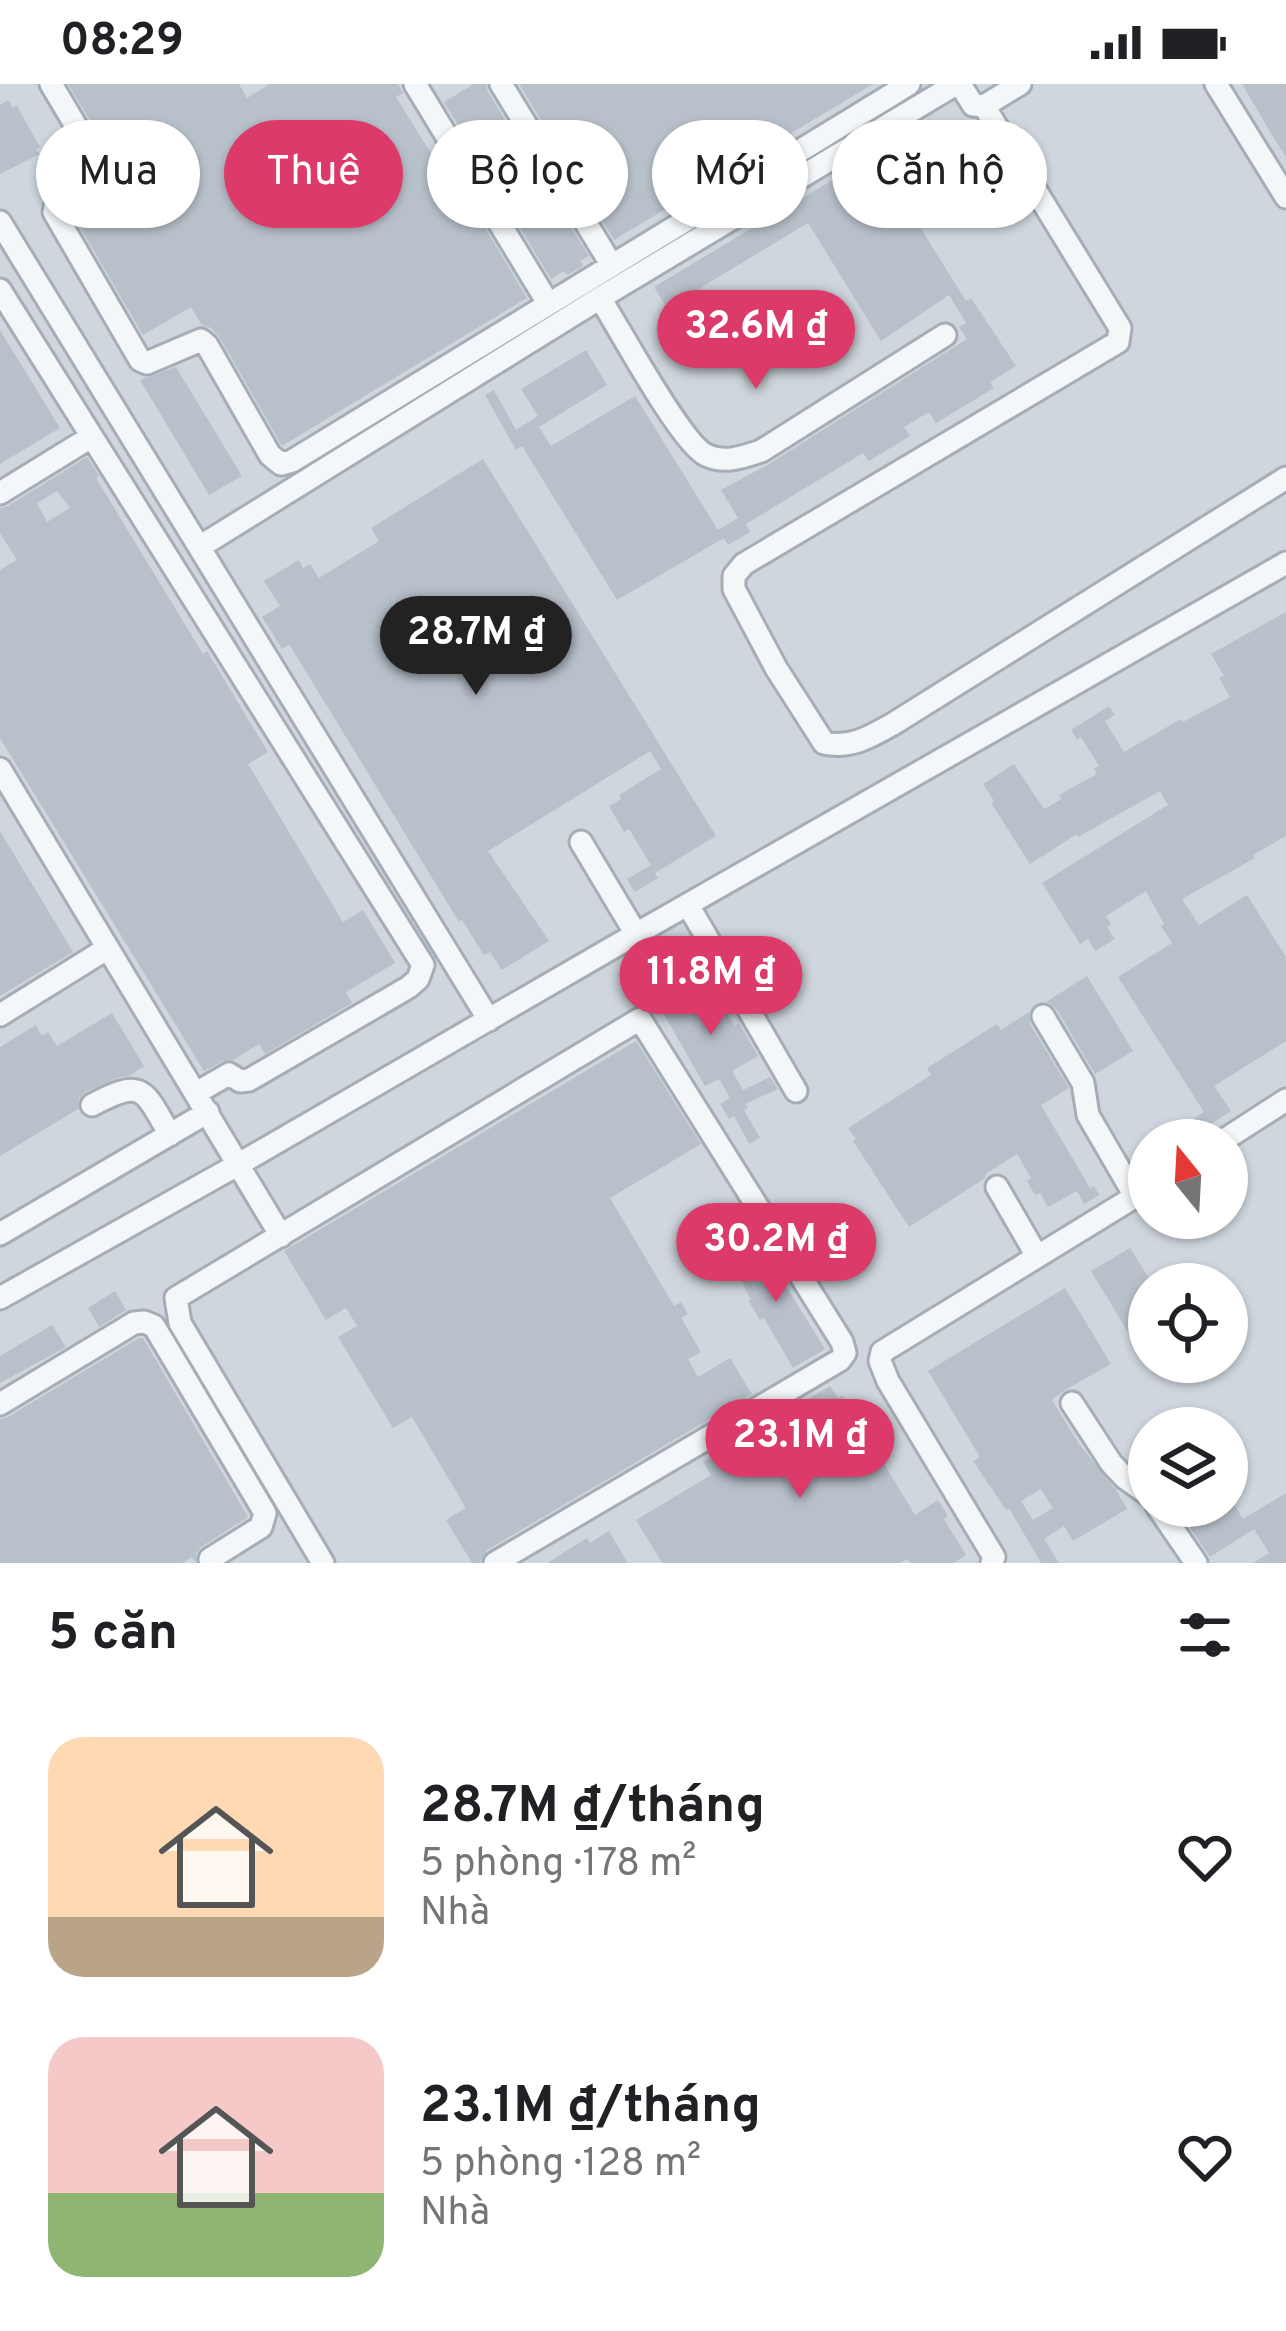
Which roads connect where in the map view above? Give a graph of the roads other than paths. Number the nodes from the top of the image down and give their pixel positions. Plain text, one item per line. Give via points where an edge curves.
1 (51, 84) edge
2 (415, 84) edge
3 (501, 84) edge
4 (909, 84) edge
5 (958, 84) edge
6 (1020, 84) edge
7 (1216, 84) edge
8 (984, 106) junction
9 (1286, 196) edge
10 (0, 222) edge
11 (611, 264) junction
12 (600, 298) junction
13 (3, 302) edge
14 (548, 302) junction
15 (945, 335) dead end
16 (91, 437) junction
17 (1286, 478) edge
18 (0, 493) edge
19 (201, 546) junction
20 (1286, 563) edge
21 (0, 769) edge
22 (581, 842) dead end
23 (688, 905) junction
24 (636, 934) junction
25 (108, 948) junction
26 (0, 1015) edge
27 (1043, 1016) dead end
28 (489, 1020) junction
29 (796, 1091) dead end
30 (1286, 1100) edge
31 (202, 1103) junction
32 (92, 1105) dead end
33 (1248, 1125) edge
34 (170, 1135) junction
35 (239, 1164) junction
36 (1128, 1172) edge
37 (997, 1187) dead end
38 (1128, 1201) edge
39 (0, 1234) edge
40 (280, 1236) junction
41 (1037, 1256) junction
42 (0, 1298) edge
43 (1072, 1403) dead end
44 (0, 1404) edge
45 (1128, 1480) edge
46 (1171, 1527) edge
47 (210, 1559) dead end
48 (323, 1563) edge
49 (495, 1563) edge
50 (992, 1563) edge
51 (1196, 1563) edge

1 - 14 lane via 98,163 61,192 54,212 140,360 201,340 281,464
2 - 14 lane
3 - 11 lane
4 - 11 lane
5 - 8 lane
5 - 12 lane
6 - 8 lane
7 - 9 lane
8 - 17 lane via 1120,328 1118,342 734,576 776,668 824,742 863,741 893,724
10 - 19 lane
11 - 14 lane
12 - 15 lane via 685,435 706,455 724,459 761,452
12 - 19 lane
13 - 16 lane
16 - 18 lane
16 - 31 lane via 424,964 410,987 249,1080 229,1074
19 - 28 lane
20 - 23 lane
21 - 25 lane
22 - 24 lane
23 - 24 lane
23 - 29 lane
24 - 28 lane
25 - 26 lane
25 - 31 lane
27 - 36 lane via 1083,1084 1088,1115
28 - 35 lane
30 - 33 lane
31 - 34 lane
31 - 35 lane
32 - 34 lane via 131,1088 151,1102
34 - 39 lane
35 - 40 lane
35 - 42 lane
37 - 41 lane
38 - 41 lane
40 - 48 lane via 176,1298 177,1309
40 - 49 lane via 632,1022 646,1028 844,1353
41 - 50 lane via 882,1352 880,1361
43 - 45 lane
44 - 47 lane via 134,1323 154,1326 265,1513 261,1527
46 - 51 lane

